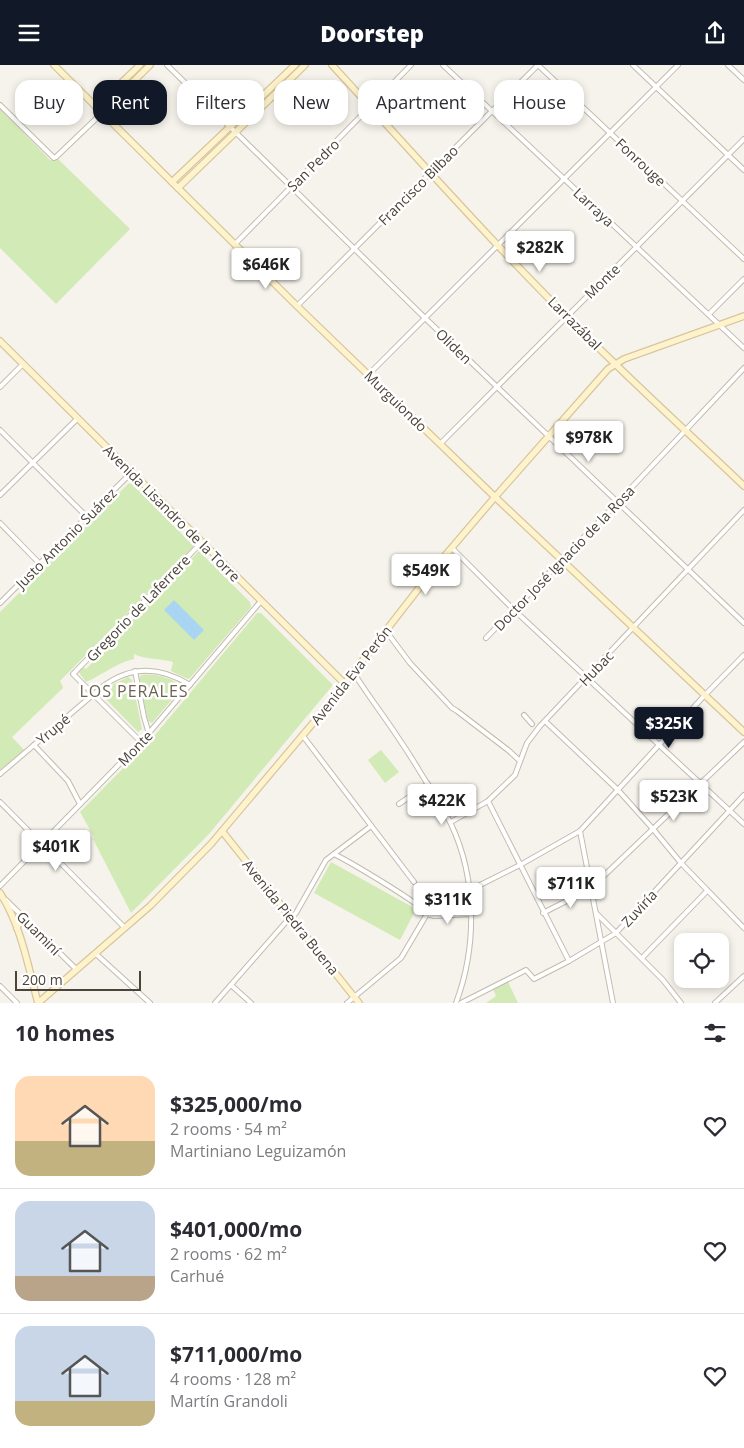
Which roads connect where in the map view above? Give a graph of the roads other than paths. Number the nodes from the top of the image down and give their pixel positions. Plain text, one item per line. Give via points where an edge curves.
1 (54, 65) edge
2 (140, 65) edge
3 (150, 65) edge
4 (167, 65) edge
5 (295, 65) edge
6 (305, 65) edge
7 (332, 65) edge
8 (412, 65) edge
9 (443, 65) edge
10 (538, 65) edge
11 (633, 65) edge
12 (678, 65) edge
13 (728, 65) edge
14 (124, 80) edge
15 (135, 80) edge
16 (397, 80) edge
17 (744, 80) edge
18 (656, 87) junction
19 (358, 94) edge
20 (93, 104) edge
21 (0, 105) edge
22 (492, 111) junction
23 (358, 119) edge
24 (93, 121) edge
25 (114, 125) edge
26 (387, 125) edge
27 (230, 127) junction
28 (236, 132) junction
29 (610, 133) junction
30 (744, 139) edge
31 (728, 155) junction
32 (744, 170) edge
33 (431, 172) junction
34 (565, 179) junction
35 (172, 182) junction
36 (291, 187) junction
37 (178, 188) junction
38 (682, 201) junction
39 (235, 244) junction
40 (498, 245) junction
41 (637, 247) junction
42 (354, 249) junction
43 (744, 259) edge
44 (744, 279) edge
45 (297, 306) junction
46 (709, 315) junction
47 (567, 316) junction
48 (744, 317) edge
49 (425, 318) junction
50 (720, 325) junction
51 (0, 341) edge
52 (744, 349) edge
53 (23, 364) junction
54 (616, 364) junction
55 (744, 368) edge
56 (368, 375) junction
57 (0, 387) edge
58 (496, 387) junction
59 (77, 419) junction
60 (0, 430) edge
61 (685, 430) junction
62 (549, 436) junction
63 (440, 443) junction
64 (32, 463) junction
65 (132, 472) junction
66 (744, 486) edge
67 (0, 495) edge
68 (495, 497) junction
69 (617, 503) junction
70 (744, 510) edge
71 (87, 517) junction
72 (0, 523) edge
73 (202, 542) junction
74 (452, 548) junction
75 (561, 559) junction
76 (40, 563) junction
77 (688, 570) junction
78 (261, 601) junction
79 (0, 603) edge
80 (513, 609) junction
81 (744, 623) edge
82 (633, 628) junction
83 (386, 631) junction
84 (486, 638) dead end
85 (744, 655) edge
86 (135, 671) junction
87 (354, 673) junction
88 (586, 677) junction
89 (345, 684) junction
90 (190, 685) junction
91 (94, 694) junction
92 (704, 696) junction
93 (524, 715) dead end
94 (545, 721) junction
95 (532, 724) dead end
96 (744, 732) edge
97 (149, 733) junction
98 (303, 735) junction
99 (141, 742) junction
100 (744, 742) edge
101 (34, 745) junction
102 (660, 745) junction
103 (520, 761) junction
104 (0, 774) edge
105 (428, 784) junction
106 (700, 784) junction
107 (618, 789) junction
108 (744, 795) edge
109 (488, 801) junction
110 (0, 802) edge
111 (80, 804) junction
112 (400, 805) dead end
113 (729, 810) junction
114 (450, 822) junction
115 (744, 824) edge
116 (371, 826) junction
117 (653, 829) junction
118 (222, 831) junction
119 (580, 831) junction
120 (41, 843) junction
121 (334, 854) junction
122 (681, 863) junction
123 (520, 865) junction
124 (414, 882) dead end
125 (0, 886) edge
126 (590, 889) junction
127 (470, 890) junction
128 (707, 891) junction
129 (1, 894) edge
130 (543, 913) junction
131 (596, 913) junction
132 (471, 914) junction
133 (427, 915) junction
134 (291, 918) junction
135 (27, 921) junction
136 (17, 928) junction
137 (126, 928) junction
138 (744, 928) edge
139 (616, 933) junction
140 (601, 942) junction
141 (96, 954) junction
142 (642, 958) junction
143 (569, 961) junction
144 (77, 970) junction
145 (744, 976) edge
146 (231, 985) junction
147 (0, 986) edge
148 (354, 996) junction
149 (17, 1003) edge
150 (38, 1003) edge
151 (150, 1003) edge
152 (215, 1003) edge
153 (252, 1003) edge
154 (347, 1003) edge
155 (360, 1003) edge
156 (456, 1003) edge
157 (461, 1003) edge
158 (613, 1003) edge
159 (681, 1003) edge
160 (715, 1003) edge

1 - 20 street, Murguiondo
2 - 14 street
3 - 15 street
4 - 27 street, Oliden
5 - 27 street
6 - 28 street
7 - 19 street, Larrazábal
8 - 16 street, San Pedro
9 - 22 street, Larraya
10 - 22 street, Francisco Bilbao
10 - 29 street, Fonrouge
11 - 18 street
12 - 18 street
13 - 17 street
18 - 29 street
18 - 31 street
21 - 24 street via 54,158
22 - 33 street, Francisco Bilbao
22 - 34 street, Larraya
23 - 36 street, San Pedro
25 - 35 street, Murguiondo
26 - 33 street, Larrazábal
27 - 28 street, Oliden
27 - 35 street
28 - 36 street, Oliden
28 - 37 street
29 - 34 street
29 - 38 street, Fonrouge
30 - 31 street, Monte
31 - 32 street
31 - 38 street, Monte
33 - 40 street, Larrazábal
33 - 42 street, Francisco Bilbao
34 - 40 street
34 - 41 street, Larraya
35 - 37 street, Murguiondo
36 - 39 street, San Pedro
36 - 42 street, Oliden
37 - 39 street, Murguiondo
38 - 41 street, Monte
38 - 43 street, Fonrouge
39 - 45 street, Murguiondo
40 - 47 street, Larrazábal
40 - 49 street
41 - 46 street, Larraya
41 - 47 street, Monte
42 - 45 street, Francisco Bilbao
42 - 49 street, Oliden
44 - 46 street
45 - 56 street, Murguiondo
46 - 50 street, Larraya
47 - 54 street, Larrazábal
47 - 58 street, Monte
48 - 50 street, Avenida Eva Perón
49 - 56 street
49 - 58 street, Oliden
50 - 52 street, Larraya
50 - 54 street, Avenida Eva Perón
51 - 53 street, Avenida Lisandro de la Torre
53 - 57 street
53 - 59 street, Avenida Lisandro de la Torre
54 - 61 street, Larrazábal
54 - 62 street, Avenida Eva Perón
55 - 61 street, Doctor José Ignacio de la Rosa
56 - 63 street, Murguiondo
58 - 62 street, Oliden
58 - 63 street, Monte
59 - 64 street
59 - 65 street, Avenida Lisandro de la Torre
60 - 64 street
61 - 66 street, Larrazábal
61 - 69 street, Doctor José Ignacio de la Rosa
62 - 68 street, Avenida Eva Perón
62 - 69 street, Oliden
63 - 68 street, Murguiondo
64 - 67 street
64 - 71 street
65 - 71 street, Justo Antonio Suárez
65 - 73 street, Avenida Lisandro de la Torre
68 - 74 street, Avenida Eva Perón
68 - 75 street, Murguiondo
69 - 75 street, Doctor José Ignacio de la Rosa
69 - 77 street, Oliden
70 - 77 street, Hubac
71 - 76 street, Justo Antonio Suárez
72 - 76 street
73 - 78 street, Avenida Lisandro de la Torre
73 - 91 street, Gregorio de Laferrere via 73,674
74 - 80 street
74 - 83 street, Avenida Eva Perón
75 - 80 street, Doctor José Ignacio de la Rosa
75 - 82 street, Murguiondo
76 - 79 street, Justo Antonio Suárez
77 - 81 street, Oliden
77 - 82 street, Hubac
78 - 89 street, Avenida Lisandro de la Torre
78 - 90 street, Monte
80 - 84 street, Doctor José Ignacio de la Rosa
80 - 88 street
82 - 88 street, Hubac
82 - 92 street, Murguiondo
83 - 87 street, Avenida Eva Perón
83 - 103 street via 410,663 452,708
85 - 92 street
86 - 90 street, Yrupé via 164,672
86 - 91 street, Yrupé via 112,680
86 - 97 street
87 - 89 street, Avenida Eva Perón
87 - 105 street
88 - 94 street, Hubac
88 - 102 street
89 - 98 street, Avenida Eva Perón
90 - 97 street, Monte
91 - 99 street
91 - 101 street, Yrupé
92 - 96 street, Murguiondo
92 - 102 street
93 - 95 street
94 - 103 street, Hubac via 528,743
94 - 107 street
97 - 99 street, Monte
98 - 116 street
98 - 118 street, Avenida Eva Perón
99 - 111 street, Monte
100 - 106 street
101 - 104 street, Yrupé
101 - 111 street via 68,781
102 - 106 street
102 - 107 street
103 - 109 street, Hubac via 515,775
105 - 112 street
105 - 114 street
106 - 113 street
106 - 117 street
107 - 117 street
107 - 119 street
108 - 113 street, Zuviría
109 - 114 street, Hubac
109 - 123 street
110 - 120 street
111 - 120 street, Monte
113 - 115 street
113 - 122 street, Zuviría
114 - 127 street via 463,853
116 - 121 street
116 - 124 street
117 - 122 street
117 - 126 street
118 - 134 street, Avenida Piedra Buena
118 - 137 street, Avenida Eva Perón
119 - 123 street
119 - 126 street
120 - 125 street, Monte
120 - 137 street
121 - 133 street via 403,895 425,910
121 - 134 street via 326,860
122 - 128 street
122 - 139 street, Zuviría
123 - 127 street
123 - 130 street
126 - 130 street
126 - 131 street
127 - 132 street
128 - 138 street
128 - 142 street
129 - 135 street, Guaminí
129 - 136 street
130 - 143 street
131 - 139 street
131 - 140 street
132 - 133 street
132 - 156 street via 469,953
133 - 148 street via 401,957
134 - 146 street
134 - 148 street, Avenida Piedra Buena
135 - 136 street via 19,923
135 - 144 street, Guaminí
136 - 150 street
137 - 141 street, Avenida Eva Perón
139 - 140 street, Zuviría
139 - 142 street
140 - 143 street, Zuviría
140 - 158 street
141 - 144 street, Avenida Eva Perón
141 - 151 street
142 - 159 street
143 - 157 street, Zuviría via 534,979 526,970
144 - 150 street, Avenida Eva Perón
145 - 160 street
146 - 152 street
146 - 153 street
147 - 149 street
148 - 154 street
148 - 155 street, Avenida Piedra Buena

